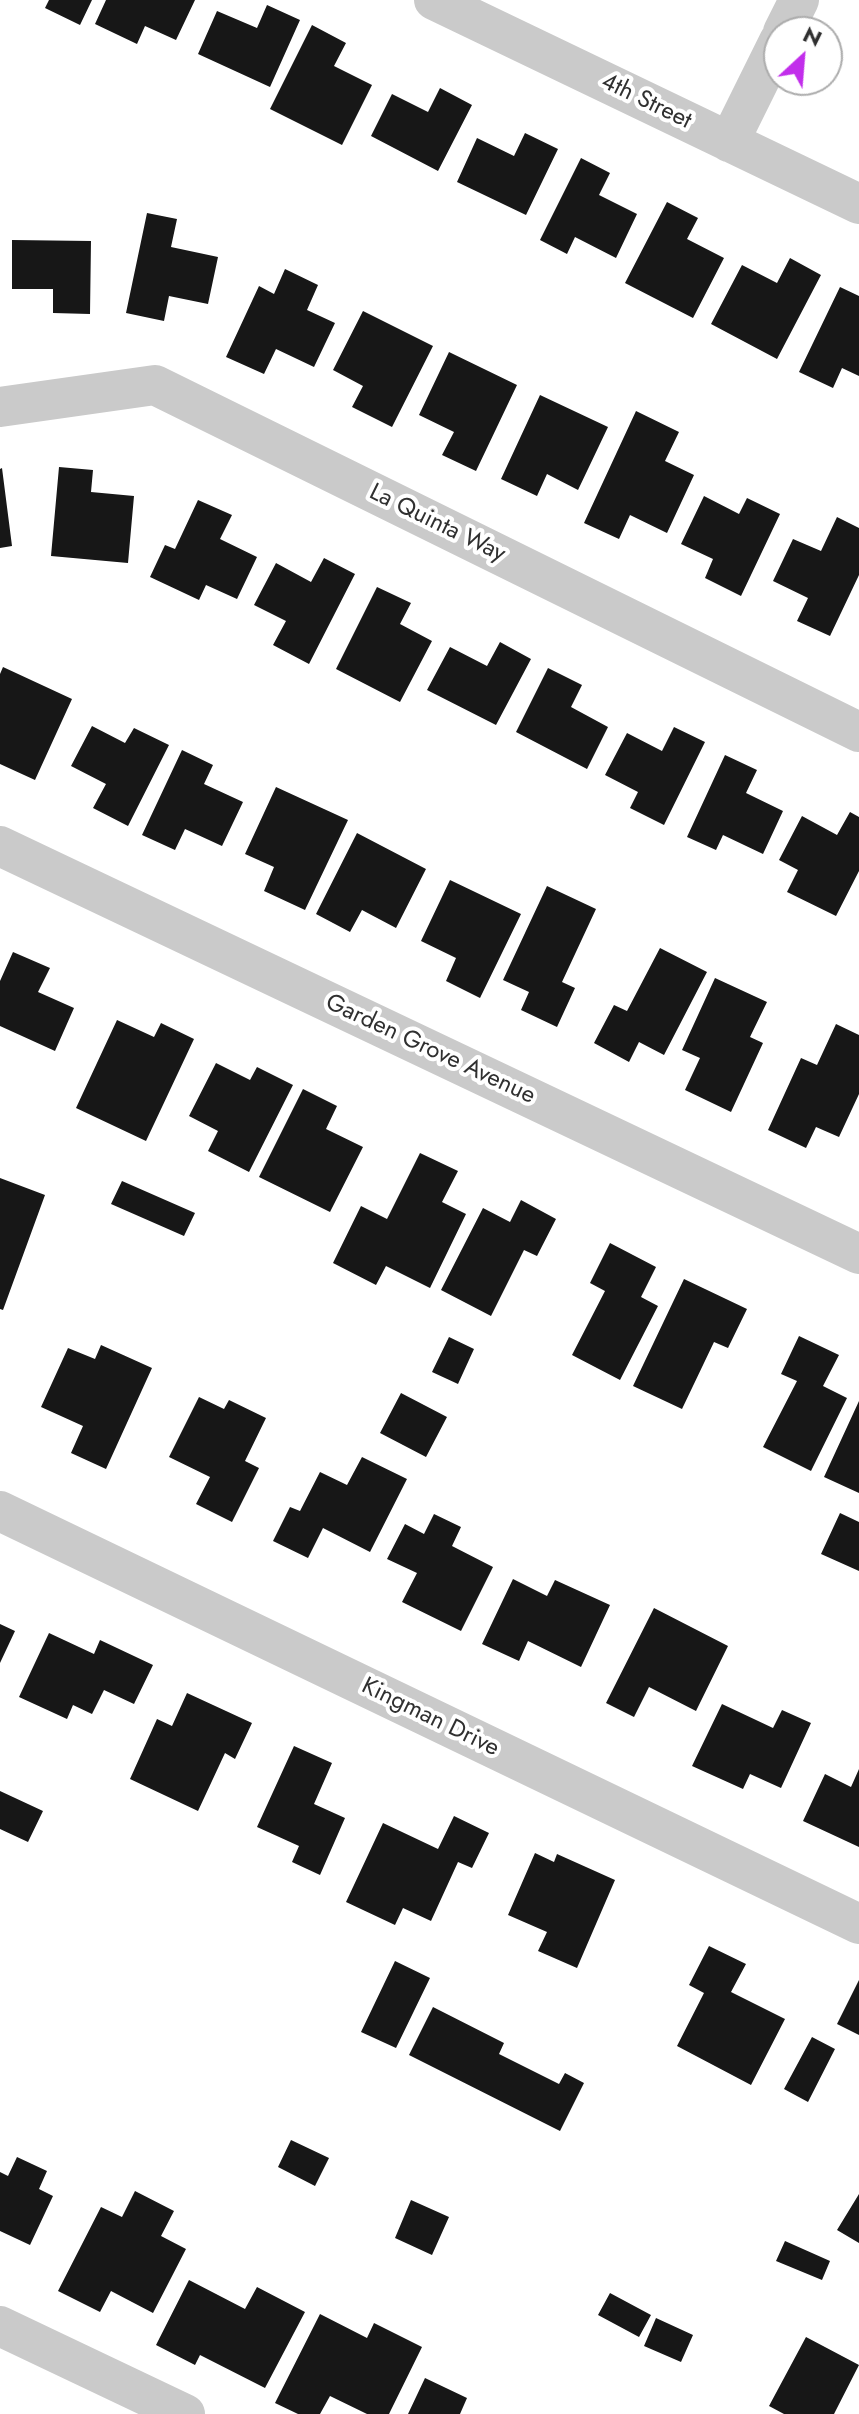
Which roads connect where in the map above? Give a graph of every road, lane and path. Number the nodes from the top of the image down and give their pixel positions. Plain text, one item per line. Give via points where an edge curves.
1 (434, 0) edge
2 (763, 73) edge
3 (729, 142) junction
4 (859, 204) edge
5 (0, 407) edge
6 (859, 732) edge
7 (0, 846) edge
8 (859, 1254) edge
9 (0, 1511) edge
10 (859, 1924) edge
11 (0, 2326) edge
12 (185, 2414) edge

1 - 3 street, 4th Street
2 - 3 street
3 - 4 street, 4th Street
5 - 6 street, La Quinta Way via 155,385
7 - 8 street, Garden Grove Avenue
9 - 10 street, Kingman Drive
11 - 12 street

